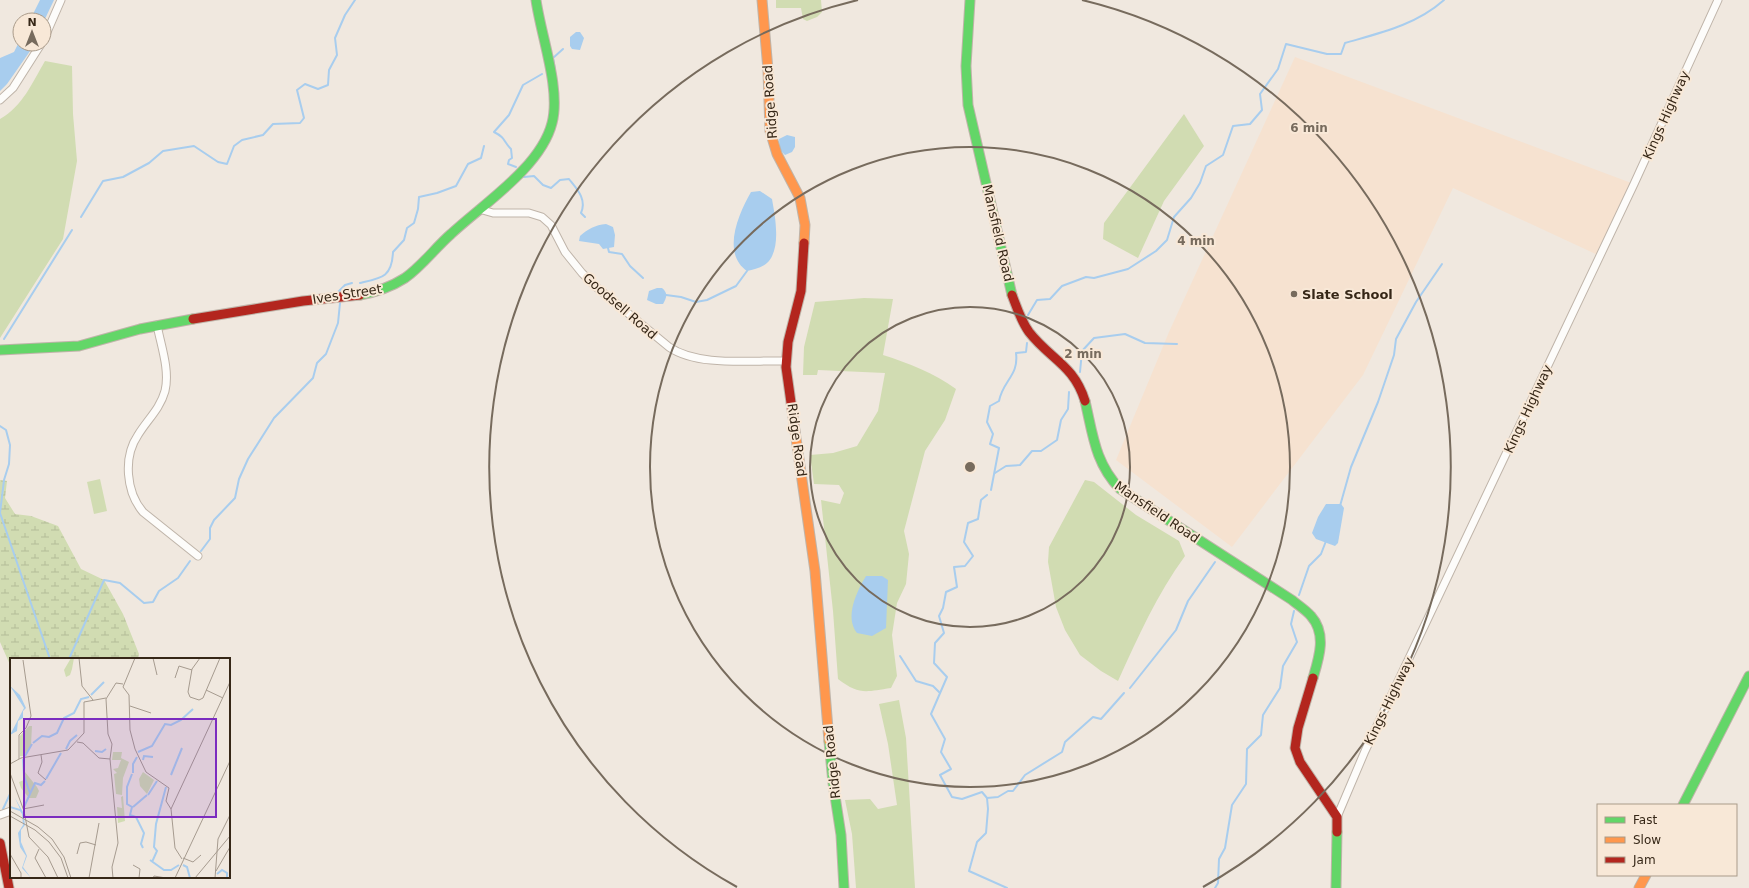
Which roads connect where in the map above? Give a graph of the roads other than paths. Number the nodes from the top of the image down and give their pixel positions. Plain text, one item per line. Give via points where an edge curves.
1 (61, 0) edge
2 (536, 0) edge
3 (762, 0) edge
4 (970, 0) edge
5 (1718, 0) edge
6 (52, 21) edge
7 (36, 52) edge
8 (0, 100) edge
9 (479, 209) junction
10 (157, 325) junction
11 (0, 350) edge
12 (786, 361) junction
13 (198, 556) dead end
14 (1749, 676) edge
15 (1684, 804) edge
16 (10, 811) edge
17 (0, 815) edge
18 (1337, 817) junction
19 (0, 844) edge
20 (1645, 876) edge
21 (9, 888) edge
22 (844, 888) edge
23 (1336, 888) edge
24 (1639, 888) edge

1 - 6 street
2 - 9 street, Ives Street via 540,33 552,85 552,122 547,136 534,155
3 - 12 street, Ridge Road via 770,131 777,154 800,198 805,225 801,291 788,342
4 - 18 street, Mansfield Road via 966,63 968,107 1006,275 1020,315 1036,340 1076,379 1097,455 1112,483 1292,600 1312,616 1319,630 1321,646 1315,675 1298,728 1295,748 1300,762
5 - 18 street, Kings Highway via 1631,191 1365,752
7 - 8 street via 13,88
9 - 10 street, Ives Street via 448,235 412,272 386,288 363,294 302,301
9 - 12 street, Goodsell Road via 493,213 529,213 542,217 551,226 572,262 591,282 680,354 707,359
10 - 11 street, Ives Street via 82,345
10 - 13 street via 164,359 166,387 161,402 132,447 130,481 136,503 143,512
12 - 22 street, Ridge Road via 814,572 833,783 841,835
14 - 15 street
16 - 17 street
18 - 23 street
19 - 21 street
20 - 24 street

